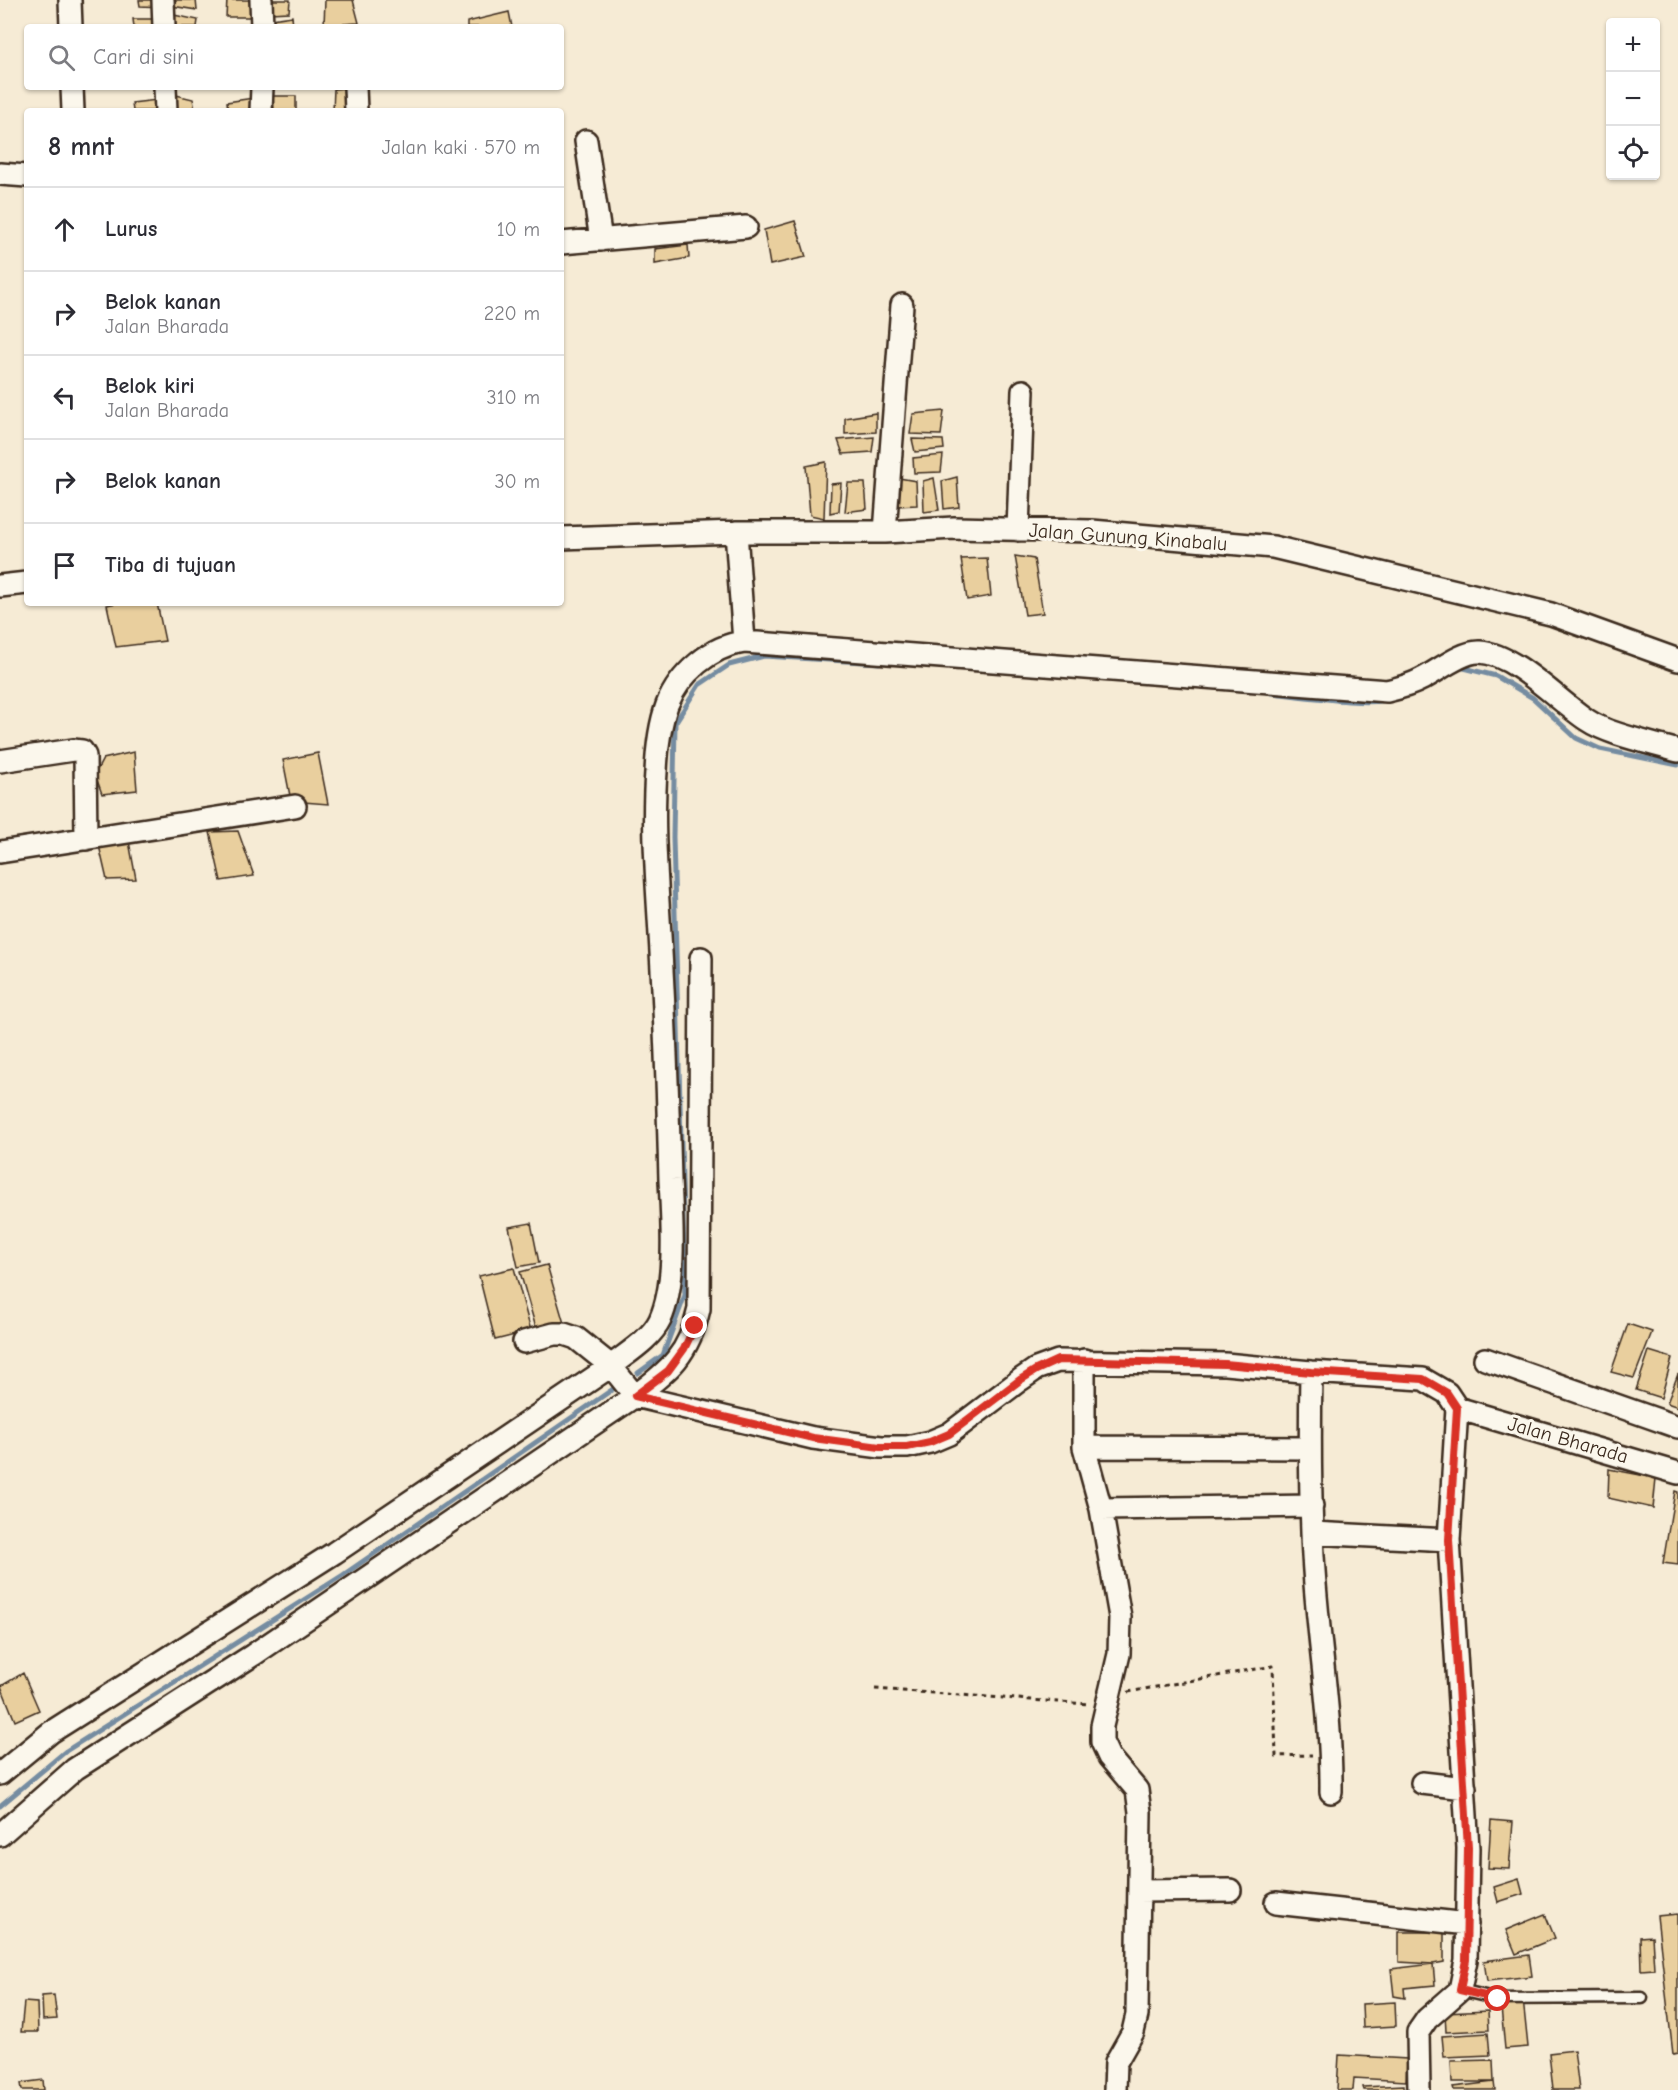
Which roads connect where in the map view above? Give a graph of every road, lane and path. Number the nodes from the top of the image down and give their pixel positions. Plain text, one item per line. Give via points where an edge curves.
1 (70, 0) edge
2 (163, 0) edge
3 (261, 0) edge
4 (71, 24) edge
5 (164, 24) edge
6 (262, 24) edge
7 (72, 90) edge
8 (165, 90) edge
9 (262, 90) edge
10 (356, 90) edge
11 (73, 108) edge
12 (166, 108) edge
13 (261, 108) edge
14 (356, 108) edge
15 (586, 141) dead end
16 (0, 174) edge
17 (24, 176) edge
18 (746, 227) dead end
19 (601, 240) junction
20 (564, 243) edge
21 (902, 305) dead end
22 (1023, 391) dead end
23 (1018, 530) junction
24 (736, 532) junction
25 (885, 532) junction
26 (564, 538) edge
27 (24, 583) edge
28 (0, 586) edge
29 (744, 642) junction
30 (1678, 660) edge
31 (1678, 751) edge
32 (0, 761) edge
33 (295, 806) dead end
34 (86, 839) junction
35 (0, 852) edge
36 (701, 958) dead end
37 (524, 1342) dead end
38 (1485, 1359) dead end
39 (1084, 1360) junction
40 (1311, 1372) junction
41 (623, 1381) junction
42 (1457, 1408) junction
43 (1678, 1427) edge
44 (1084, 1447) junction
45 (1309, 1448) junction
46 (1678, 1473) edge
47 (1312, 1506) junction
48 (1101, 1509) junction
49 (1312, 1533) junction
50 (1449, 1540) junction
51 (875, 1689) dead end
52 (1108, 1701) junction
53 (1331, 1754) junction
54 (0, 1774) edge
55 (1422, 1784) dead end
56 (1465, 1788) junction
57 (1331, 1792) dead end
58 (0, 1834) edge
59 (1230, 1890) dead end
60 (1139, 1891) junction
61 (1276, 1904) dead end
62 (1467, 1924) junction
63 (1460, 1990) junction
64 (1642, 1998) dead end
65 (1115, 2090) edge
66 (1419, 2090) edge

1 - 4 street
2 - 5 street
3 - 6 street
7 - 11 street
8 - 12 street
9 - 13 street
10 - 14 street
15 - 19 street
16 - 17 street
18 - 19 street
19 - 20 street
21 - 25 street
22 - 23 street
23 - 25 street, Jalan Gunung Kinabalu
23 - 30 street, Jalan Gunung Kinabalu via 1092,531 1273,547 1551,614
24 - 25 street, Jalan Gunung Kinabalu
24 - 26 street, Jalan Gunung Kinabalu
24 - 29 street
27 - 28 street
29 - 31 street via 1388,691 1421,680 1469,653 1479,652 1508,662 1588,721
29 - 41 street via 716,650 688,673 667,705 658,739 654,808 666,1032 671,1269 659,1323 634,1348
32 - 34 street via 82,751
33 - 34 street
34 - 35 street
36 - 41 street via 699,1309 684,1349 668,1371
37 - 41 street via 554,1334 576,1338
38 - 43 street
39 - 40 street, Jalan Bharada via 1225,1364
39 - 41 street, Jalan Bharada via 1058,1360 1036,1370 949,1434 907,1447 813,1438
39 - 44 street
40 - 42 street, Jalan Bharada via 1423,1379 1447,1393
40 - 45 street
41 - 54 street via 334,1553 51,1732
41 - 58 street via 253,1654 75,1769
42 - 46 street, Jalan Bharada
42 - 50 street
44 - 45 street
44 - 48 street
45 - 47 street
47 - 48 street
47 - 49 street
48 - 52 street via 1119,1617 1119,1654
49 - 50 street
49 - 53 street
50 - 56 street
51 - 52 path
52 - 53 path via 1273,1666 1276,1756
52 - 60 street via 1102,1742 1109,1757 1137,1790
53 - 57 street
55 - 56 street
56 - 62 street
59 - 60 street
60 - 65 street via 1137,2015 1116,2062
61 - 62 street
62 - 63 street
63 - 64 lane via 1498,1999
63 - 66 street via 1418,2032

